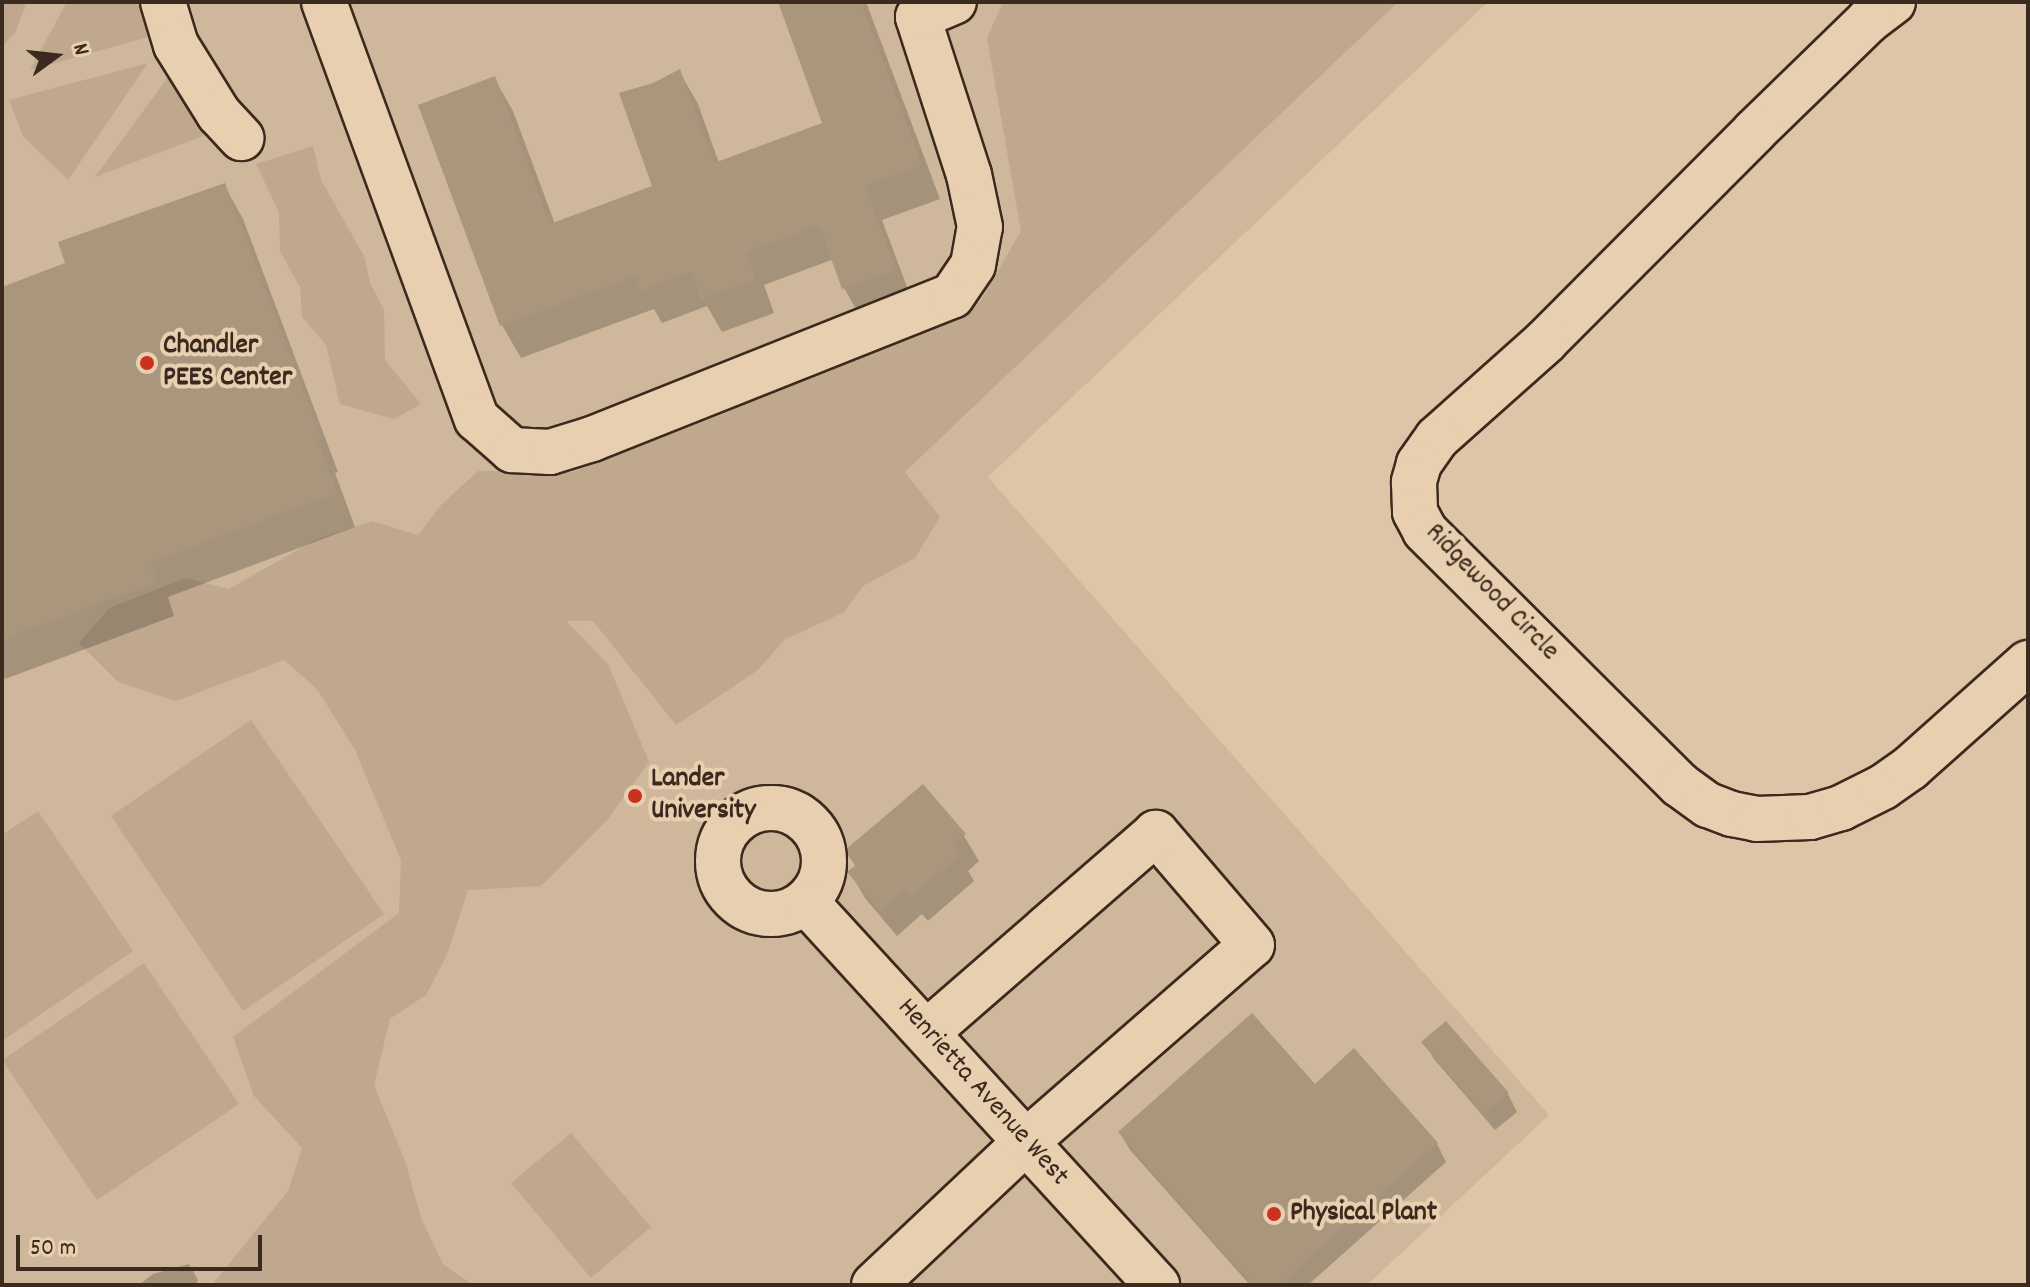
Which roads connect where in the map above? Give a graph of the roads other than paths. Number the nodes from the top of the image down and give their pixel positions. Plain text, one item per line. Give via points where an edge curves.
1 (163, 2) edge
2 (324, 2) edge
3 (1893, 2) edge
4 (928, 7) edge
5 (241, 138) dead end
6 (2028, 663) edge
7 (806, 902) dead end
8 (927, 1032) junction
9 (1027, 1141) junction
10 (874, 1285) edge
11 (1157, 1285) edge

1 - 5 street via 176,45 219,114
2 - 4 street via 477,419 512,450 550,452 952,296 973,265 980,227
3 - 6 street, Ridgewood Circle via 1754,132 1546,341 1437,438 1419,464 1415,512 1425,531 1680,785 1732,814 1757,819 1810,817 1883,787
7 - 8 street, Henrietta Avenue West
8 - 9 street, Henrietta Avenue West
8 - 9 street via 1156,833 1252,945
9 - 10 street
9 - 11 street, Henrietta Avenue West

